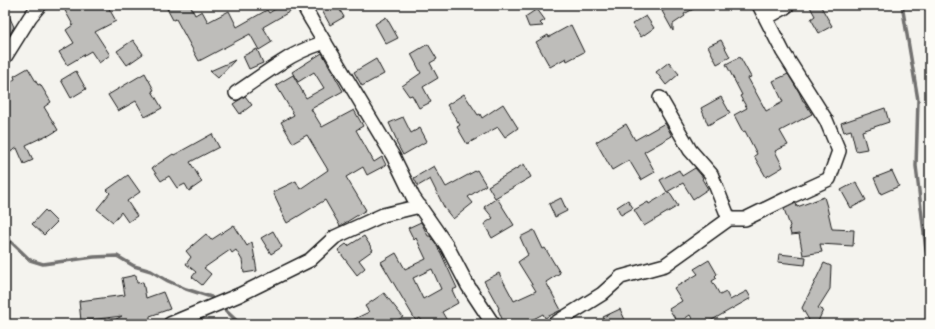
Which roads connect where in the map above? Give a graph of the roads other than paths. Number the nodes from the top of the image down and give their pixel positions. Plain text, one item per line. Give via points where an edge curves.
1 (40, 5) edge
2 (303, 5) edge
3 (759, 5) edge
4 (788, 5) edge
5 (766, 18) junction
6 (324, 42) junction
7 (5, 57) edge
8 (236, 93) dead end
9 (660, 98) dead end
10 (420, 206) junction
11 (729, 219) junction
12 (170, 324) edge
13 (493, 324) edge
14 (554, 324) edge

1 - 7 street
2 - 6 street
3 - 5 street
4 - 5 street
5 - 11 street via 783,52 826,120 839,151 829,179 745,219
6 - 8 street via 283,61
6 - 10 street
9 - 11 street via 690,150 711,174
10 - 12 street via 383,214 335,237 310,260 239,295
10 - 13 street
11 - 14 street via 665,265 621,277 602,294

